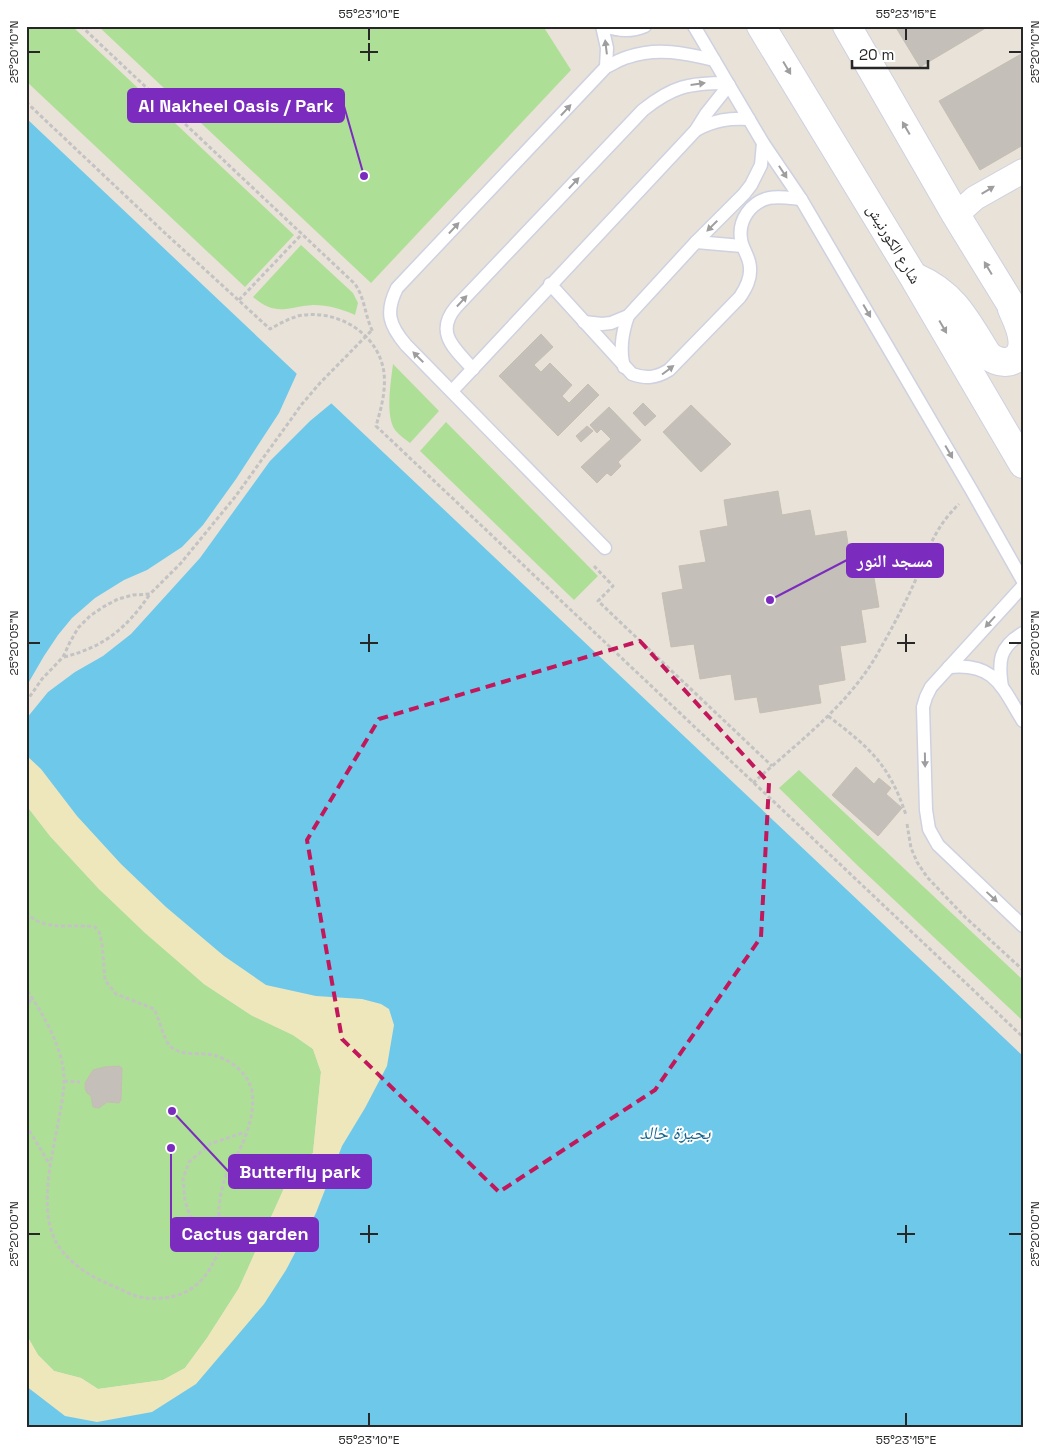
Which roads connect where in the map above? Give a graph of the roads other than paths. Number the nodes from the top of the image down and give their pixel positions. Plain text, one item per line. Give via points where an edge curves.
1 (603, 26) edge
2 (645, 26) edge
3 (694, 26) edge
4 (762, 26) edge
5 (847, 26) edge
6 (714, 60) junction
7 (606, 67) junction
8 (728, 84) junction
9 (749, 119) junction
10 (696, 130) junction
11 (764, 143) junction
12 (1023, 171) edge
13 (801, 199) junction
14 (736, 202) junction
15 (747, 212) junction
16 (956, 215) junction
17 (696, 242) junction
18 (742, 246) junction
19 (913, 276) junction
20 (550, 284) junction
21 (1017, 314) edge
22 (628, 316) junction
23 (584, 322) junction
24 (625, 368) junction
25 (473, 369) junction
26 (452, 391) junction
27 (1023, 464) edge
28 (605, 548) dead end
29 (1023, 581) edge
30 (1023, 586) edge
31 (1023, 633) edge
32 (950, 667) junction
33 (1002, 687) junction
34 (1023, 721) edge
35 (1023, 926) edge

1 - 2 lane via 627,31
7 -> 1 lane
3 - 6 lane
4 -> 19 main road, شارع الكورنيش
16 -> 5 main road
6 - 7 lane via 676,51 651,52 628,57
6 - 8 lane
26 -> 7 lane via 397,335 391,324 391,299 397,288
8 - 9 lane
8 - 10 lane
25 -> 8 lane via 448,338 446,327 456,307 660,96 681,87 703,83
9 - 10 lane via 731,118
9 - 11 lane
10 - 20 lane
11 -> 13 lane
11 - 14 lane via 757,176
16 -> 12 street via 975,198
13 - 15 lane via 770,198
13 -> 29 lane
14 - 15 lane
14 -> 17 lane
15 - 18 lane via 741,226
21 -> 16 main road
17 - 18 lane
17 - 22 lane
24 -> 18 lane via 632,374 651,378 676,364 746,288 750,267
19 - 21 main road via 941,291 953,302 987,354 999,363 1014,360 1022,348
19 -> 27 main road, شارع الكورنيش
20 - 23 lane
20 - 25 lane
22 - 23 lane via 612,323
22 - 24 lane via 622,336
23 - 24 lane
25 - 26 lane
26 - 28 lane
30 -> 32 lane
31 - 33 lane via 1011,640 1002,653 999,669
32 - 33 lane via 974,666 985,670
32 -> 35 lane via 930,688 923,708 929,829 932,838 946,854
33 - 34 lane

